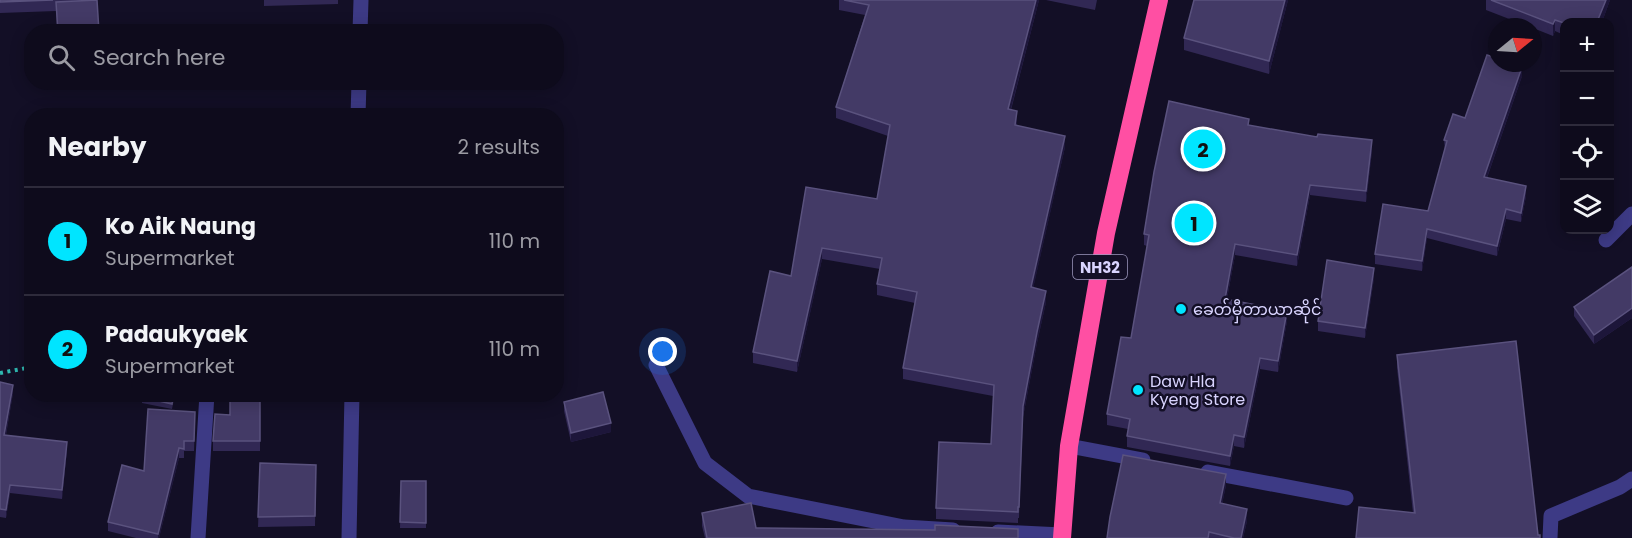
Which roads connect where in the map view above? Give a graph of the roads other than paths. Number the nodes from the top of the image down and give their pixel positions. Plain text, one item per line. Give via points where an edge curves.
1 (361, 0) edge
2 (1159, 0) edge
3 (360, 24) edge
4 (359, 90) edge
5 (358, 108) edge
6 (1632, 214) edge
7 (1606, 240) dead end
8 (656, 365) dead end
9 (206, 402) edge
10 (352, 402) edge
11 (1069, 446) junction
12 (1161, 463) edge
13 (1196, 470) edge
14 (1632, 479) edge
15 (1346, 498) dead end
16 (1062, 536) edge
17 (198, 538) edge
18 (349, 538) edge
19 (1550, 538) edge

1 - 3 street
2 - 11 highway, NH32 via 1106,233
4 - 5 street
6 - 7 street
8 - 16 street via 705,463 748,496 904,528
9 - 17 street
10 - 18 street
11 - 12 street
11 - 16 highway, NH32
13 - 15 street
14 - 19 street via 1551,516

